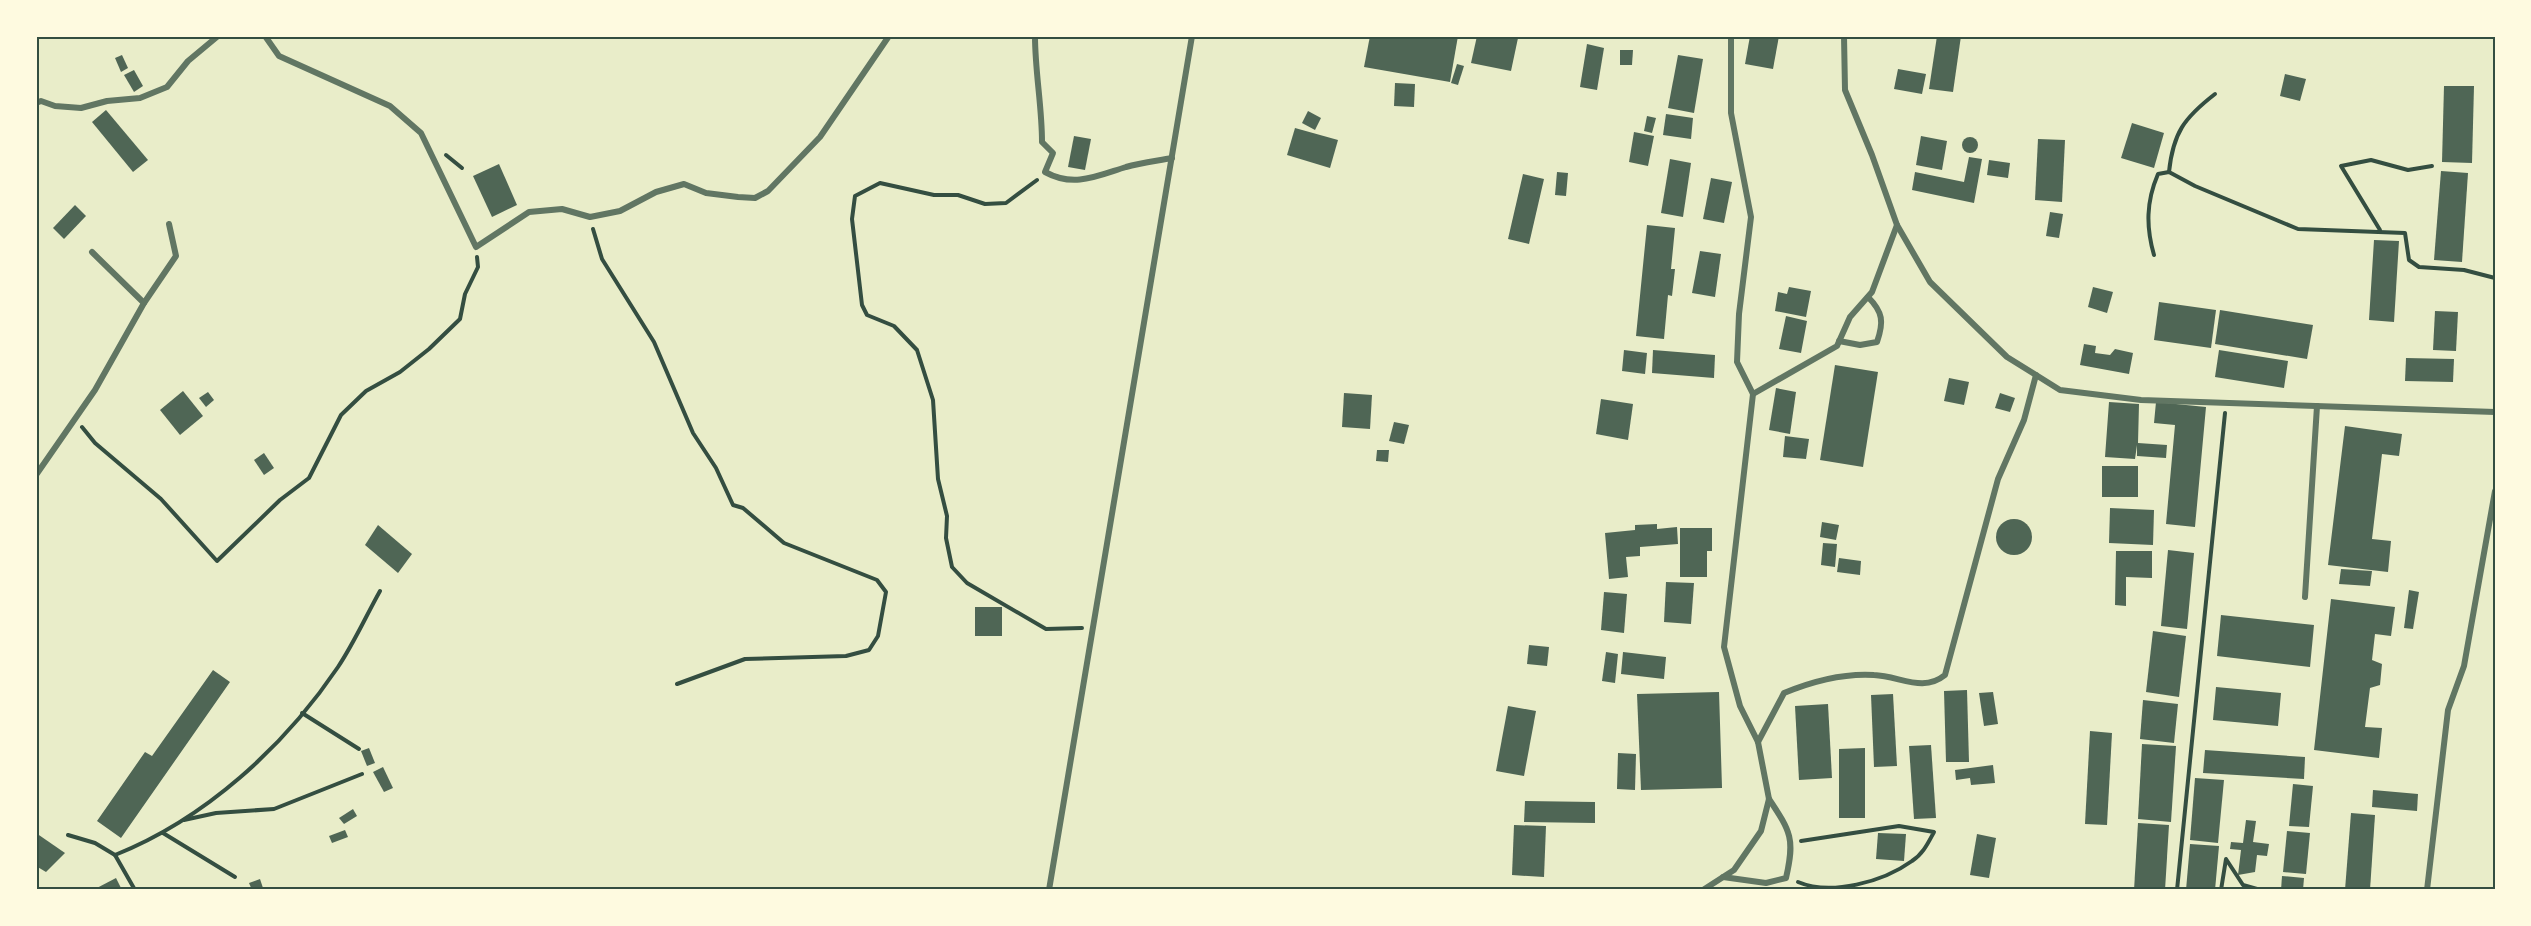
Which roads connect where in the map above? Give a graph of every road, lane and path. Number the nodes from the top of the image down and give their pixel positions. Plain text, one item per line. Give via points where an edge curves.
1 (218, 36) edge
2 (265, 36) edge
3 (889, 36) edge
4 (1035, 36) edge
5 (1192, 36) edge
6 (1731, 36) edge
7 (1844, 36) edge
8 (2215, 94) dead end
9 (36, 103) edge
10 (1172, 158) junction
11 (2432, 166) dead end
12 (1046, 172) junction
13 (2169, 172) junction
14 (590, 217) junction
15 (169, 224) dead end
16 (1897, 225) junction
17 (2380, 231) junction
18 (476, 247) junction
19 (92, 252) dead end
20 (2154, 255) dead end
21 (2495, 278) edge
22 (1868, 297) junction
23 (144, 303) junction
24 (1839, 341) junction
25 (2036, 375) junction
26 (1753, 394) junction
27 (2226, 403) junction
28 (2317, 406) junction
29 (2495, 412) edge
30 (75, 419) junction
31 (36, 460) edge
32 (43, 465) junction
33 (36, 475) edge
34 (2495, 491) edge
35 (380, 591) dead end
36 (2305, 597) dead end
37 (1092, 627) junction
38 (677, 684) dead end
39 (302, 713) junction
40 (1758, 742) junction
41 (359, 749) dead end
42 (362, 774) dead end
43 (1769, 799) junction
44 (181, 821) junction
45 (163, 833) junction
46 (68, 835) dead end
47 (1792, 843) junction
48 (115, 855) junction
49 (236, 877) dead end
50 (1723, 877) junction
51 (1786, 878) junction
52 (135, 890) edge
53 (1049, 890) edge
54 (1703, 890) edge
55 (2177, 890) edge
56 (2221, 890) edge
57 (2255, 890) edge
58 (2427, 890) edge

1 - 9 street via 188,61 167,87 140,98 81,108
2 - 18 street via 279,56 390,106 421,133
3 - 14 street via 820,137 768,191 755,198 738,197 706,193 684,184 656,192 620,211
4 - 12 street via 1042,142 1053,153
5 - 10 street
6 - 26 street via 1731,114 1750,217 1737,362
7 - 16 street via 1845,90
8 - 13 path via 2179,128
10 - 12 street via 1127,166 1084,180 1059,180
10 - 37 street
11 - 17 path via 2408,170 2371,160 2341,166
12 - 37 path via 1006,203 985,204 958,195 934,195 880,183 855,196 852,219 862,305 867,315 894,326 917,350 933,400 938,479 947,516 946,538 952,567 966,583 1046,628
13 - 17 path via 2298,229
13 - 20 path via 2158,174 2150,201 2147,228
14 - 18 street via 562,209 529,212
14 - 38 path via 602,259 654,342 689,424 733,505 743,508 784,543 872,577 886,592 878,636 869,650 846,656 745,659
15 - 23 street via 176,256
16 - 22 street
16 - 25 street via 1930,282 2007,357
17 - 21 path via 2405,233 2409,260 2419,267 2464,270
18 - 30 path via 478,267 465,294 460,319 429,349 366,391 341,415 309,478 280,500 217,561 161,499 95,443
19 - 23 street
22 - 24 street via 1850,317
22 - 24 street via 1884,324 1877,342 1860,345
23 - 30 street
24 - 26 street via 1807,365
25 - 27 street via 2060,390 2141,400
25 - 40 street via 2024,420 1998,479 1946,675 1936,683 1918,684 1875,675 1821,678 1784,693
26 - 40 street via 1724,647 1740,706
27 - 28 street
27 - 55 path
28 - 29 street
28 - 36 street
30 - 32 street
31 - 32 street
32 - 33 street
34 - 58 street via 2464,666 2448,710
35 - 39 path via 339,665
37 - 53 street
39 - 41 path
39 - 44 path via 266,755
40 - 43 street
42 - 44 path via 274,809 216,813
43 - 47 street via 1785,823
43 - 50 street via 1761,831 1734,870
44 - 45 path
45 - 48 path
45 - 49 path
46 - 48 path via 95,843
47 - 51 street
47 - 51 path via 1899,826 1934,832 1926,848 1912,861 1887,875 1842,887 1811,888
48 - 52 path
50 - 51 street via 1766,883
50 - 54 street
56 - 57 path via 2226,859 2243,885

